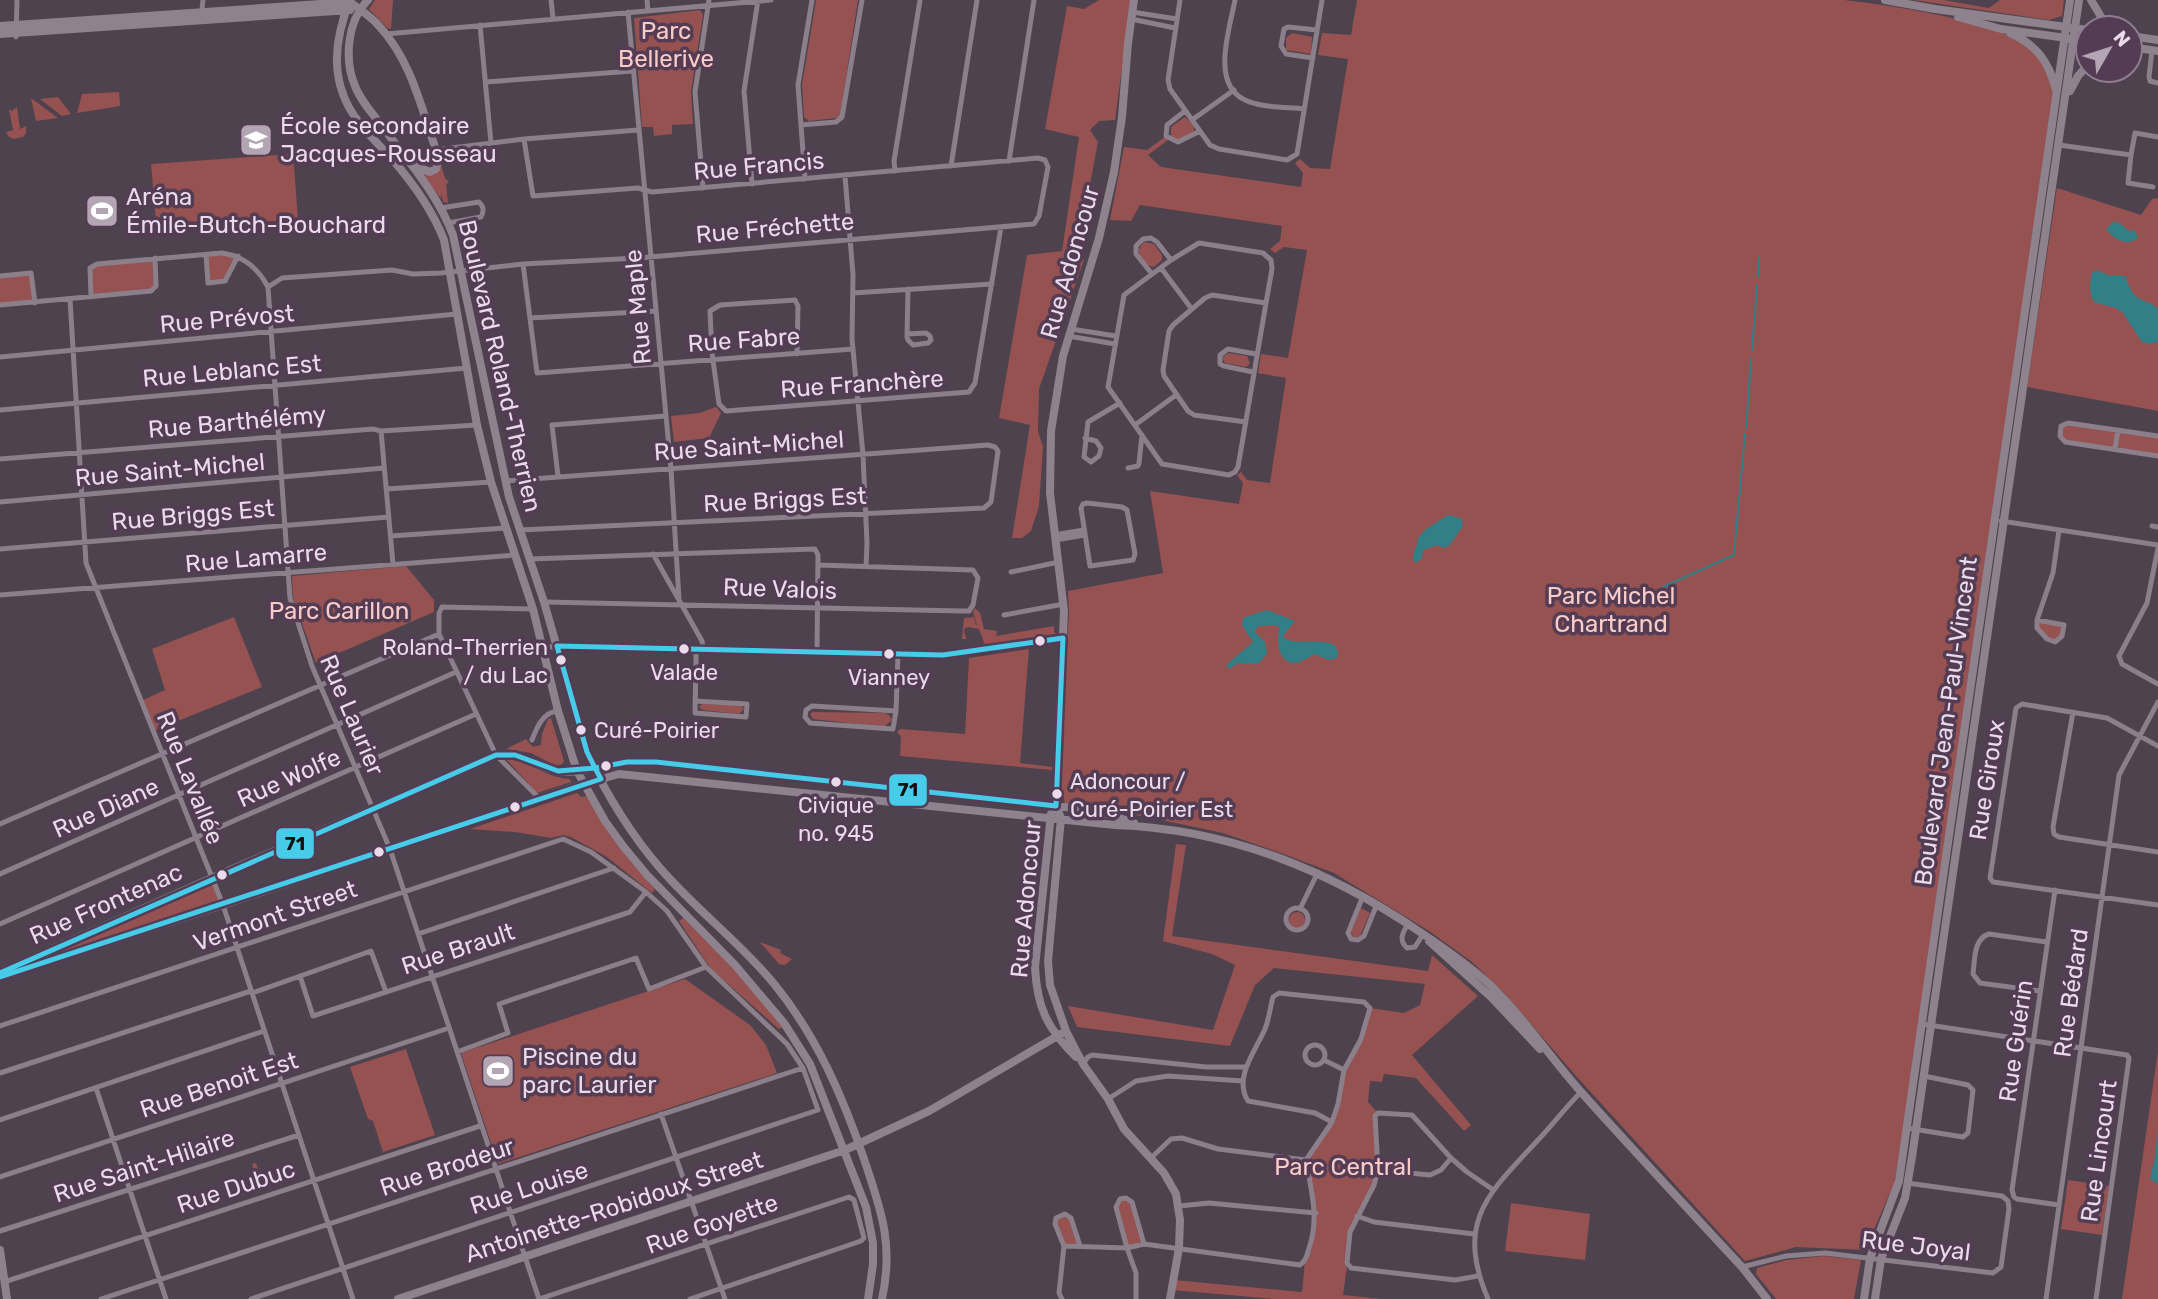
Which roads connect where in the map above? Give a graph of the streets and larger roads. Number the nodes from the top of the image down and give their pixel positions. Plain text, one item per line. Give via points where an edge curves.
1 (17, 0) edge
2 (203, 0) edge
3 (369, 0) edge
4 (551, 0) edge
5 (647, 0) edge
6 (771, 0) edge
7 (812, 0) edge
8 (862, 0) edge
9 (920, 0) edge
10 (977, 0) edge
11 (1034, 0) edge
12 (1134, 0) edge
13 (1180, 0) edge
14 (1235, 0) edge
15 (1322, 0) edge
16 (1885, 0) edge
17 (2070, 0) edge
18 (2079, 0) edge
19 (758, 1) edge
20 (709, 3) edge
21 (349, 4) edge
22 (281, 6) edge
23 (1935, 9) junction
24 (202, 10) junction
25 (360, 11) junction
26 (648, 11) junction
27 (628, 12) junction
28 (1131, 16) junction
29 (553, 18) junction
30 (1177, 19) junction
31 (480, 25) junction
32 (0, 26) edge
33 (1175, 28) junction
34 (2071, 28) junction
35 (2074, 28) edge
36 (2001, 29) junction
37 (1317, 30) junction
38 (16, 31) junction
39 (0, 34) edge
40 (386, 34) junction
41 (2069, 38) junction
42 (2074, 39) edge
43 (2155, 51) edge
44 (1313, 58) junction
45 (633, 71) junction
46 (486, 82) junction
47 (2158, 83) edge
48 (2074, 84) edge
49 (1234, 90) junction
50 (2057, 93) junction
51 (2065, 104) junction
52 (1304, 109) junction
53 (1185, 111) junction
54 (1192, 120) junction
55 (801, 125) junction
56 (638, 130) junction
57 (1199, 131) junction
58 (2158, 136) edge
59 (524, 139) junction
60 (491, 143) junction
61 (2055, 145) junction
62 (436, 150) junction
63 (2131, 155) junction
64 (1045, 160) joint
65 (1009, 161) junction
66 (408, 162) junction
67 (951, 166) junction
68 (895, 171) junction
69 (845, 176) junction
70 (805, 179) junction
71 (752, 184) junction
72 (2152, 187) dead end
73 (703, 188) junction
74 (644, 190) junction
75 (441, 208) junction
76 (448, 223) junction
77 (1001, 226) junction
78 (850, 239) junction
79 (205, 254) junction
80 (238, 256) junction
81 (651, 257) junction
82 (155, 258) junction
83 (1171, 260) junction
84 (523, 264) junction
85 (1161, 268) junction
86 (461, 271) junction
87 (450, 272) junction
88 (1152, 274) junction
89 (0, 276) edge
90 (992, 284) junction
91 (268, 287) junction
92 (908, 289) junction
93 (853, 293) junction
94 (91, 297) junction
95 (70, 299) junction
96 (36, 303) junction
97 (1266, 303) junction
98 (0, 306) edge
99 (1191, 308) junction
100 (656, 311) junction
101 (457, 314) junction
102 (530, 318) junction
103 (271, 332) junction
104 (1069, 332) junction
105 (907, 334) dead end
106 (1116, 336) junction
107 (1115, 345) junction
108 (853, 349) junction
109 (73, 350) junction
110 (797, 354) junction
111 (1256, 354) junction
112 (0, 357) edge
113 (713, 360) junction
114 (661, 364) junction
115 (467, 368) junction
116 (1253, 372) junction
117 (275, 385) junction
118 (1176, 395) junction
119 (858, 402) junction
120 (76, 403) junction
121 (1120, 403) junction
122 (0, 410) edge
123 (666, 416) junction
124 (1246, 422) junction
125 (477, 425) junction
126 (1135, 425) junction
127 (2118, 430) junction
128 (381, 432) junction
129 (1142, 435) junction
130 (2158, 436) edge
131 (278, 437) junction
132 (1085, 438) junction
133 (995, 447) joint
134 (2115, 449) junction
135 (79, 452) junction
136 (863, 455) junction
137 (2158, 456) edge
138 (0, 459) edge
139 (384, 468) junction
140 (1128, 468) dead end
141 (671, 469) junction
142 (558, 476) junction
143 (281, 478) junction
144 (505, 481) junction
145 (491, 482) junction
146 (386, 489) junction
147 (82, 495) junction
148 (0, 502) edge
149 (866, 514) junction
150 (389, 517) junction
151 (1994, 520) junction
152 (2005, 522) junction
153 (674, 523) junction
154 (284, 525) junction
155 (506, 528) junction
156 (520, 530) junction
157 (2059, 530) junction
158 (1084, 533) junction
159 (391, 536) junction
160 (1055, 537) junction
161 (85, 542) junction
162 (2158, 547) edge
163 (0, 550) edge
164 (676, 553) junction
165 (653, 554) junction
166 (515, 555) junction
167 (530, 559) junction
168 (1059, 562) junction
169 (393, 564) junction
170 (818, 565) junction
171 (866, 567) junction
172 (1011, 572) dead end
173 (286, 573) junction
174 (95, 588) junction
175 (0, 596) edge
176 (544, 602) junction
177 (680, 602) junction
178 (1064, 604) junction
179 (817, 608) junction
180 (533, 609) junction
181 (1004, 615) dead end
182 (2037, 620) junction
183 (439, 634) junction
184 (1063, 638) junction
185 (557, 646) junction
186 (543, 648) junction
187 (699, 648) junction
188 (817, 651) junction
189 (898, 654) junction
190 (457, 672) junction
191 (2158, 684) edge
192 (320, 686) junction
193 (695, 701) junction
194 (2158, 702) edge
195 (558, 711) junction
196 (896, 711) junction
197 (2073, 712) junction
198 (476, 713) junction
199 (337, 725) junction
200 (2140, 735) junction
201 (532, 740) dead end
202 (2158, 746) edge
203 (162, 755) junction
204 (496, 755) junction
205 (356, 768) junction
206 (593, 768) junction
207 (577, 771) junction
208 (601, 779) junction
209 (584, 784) junction
210 (178, 794) junction
211 (539, 798) junction
212 (1056, 806) junction
213 (373, 809) junction
214 (1049, 817) junction
215 (1061, 818) junction
216 (0, 824) edge
217 (1144, 826) junction
218 (195, 837) junction
219 (2109, 845) junction
220 (390, 849) junction
221 (2158, 852) edge
222 (614, 868) junction
223 (1318, 872) junction
224 (0, 874) edge
225 (212, 878) junction
226 (2055, 890) junction
227 (404, 891) junction
228 (646, 892) junction
229 (1363, 896) junction
230 (2102, 896) junction
231 (1377, 904) junction
232 (223, 905) junction
233 (2158, 905) edge
234 (1300, 909) junction
235 (0, 923) edge
236 (1408, 923) junction
237 (418, 934) junction
238 (1423, 934) junction
239 (2048, 943) junction
240 (237, 948) junction
241 (706, 967) junction
242 (0, 975) edge
243 (300, 976) junction
244 (432, 976) junction
245 (2040, 991) junction
246 (251, 992) junction
247 (386, 992) junction
248 (1927, 1025) junction
249 (0, 1026) edge
250 (449, 1028) junction
251 (264, 1031) junction
252 (1066, 1031) junction
253 (1056, 1037) junction
254 (2033, 1041) junction
255 (2080, 1048) junction
256 (457, 1052) junction
257 (1324, 1060) dead end
258 (1168, 1062) junction
259 (1083, 1064) junction
260 (1246, 1067) junction
261 (803, 1068) junction
262 (1344, 1070) junction
263 (0, 1073) edge
264 (1168, 1076) junction
265 (1924, 1076) junction
266 (1243, 1081) junction
267 (282, 1084) junction
268 (96, 1088) junction
269 (1581, 1093) junction
270 (1108, 1099) junction
271 (661, 1114) junction
272 (0, 1120) edge
273 (1332, 1122) junction
274 (480, 1126) junction
275 (1911, 1129) junction
276 (299, 1135) junction
277 (111, 1138) junction
278 (859, 1144) junction
279 (845, 1150) junction
280 (677, 1158) junction
281 (1151, 1158) junction
282 (1451, 1158) junction
283 (1306, 1160) junction
284 (495, 1169) junction
285 (1378, 1170) junction
286 (0, 1177) edge
287 (314, 1180) junction
288 (1908, 1183) junction
289 (1492, 1189) junction
290 (129, 1190) junction
291 (692, 1202) junction
292 (2059, 1205) junction
293 (1180, 1206) junction
294 (510, 1213) junction
295 (1316, 1213) junction
296 (1357, 1216) junction
297 (328, 1224) junction
298 (0, 1231) edge
299 (1474, 1234) junction
300 (144, 1236) junction
301 (1144, 1244) junction
302 (706, 1246) junction
303 (1064, 1246) junction
304 (1080, 1246) junction
305 (1127, 1248) junction
306 (1180, 1248) junction
307 (0, 1250) edge
308 (525, 1257) junction
309 (1870, 1258) junction
310 (1881, 1259) junction
311 (1742, 1267) junction
312 (343, 1268) junction
313 (1478, 1276) junction
314 (159, 1280) junction
315 (5, 1282) junction
316 (722, 1289) junction
317 (7, 1299) edge
318 (101, 1299) edge
319 (166, 1299) edge
320 (251, 1299) edge
321 (353, 1299) edge
322 (398, 1299) edge
323 (539, 1299) edge
324 (690, 1299) edge
325 (725, 1299) edge
326 (868, 1299) edge
327 (882, 1299) edge
328 (1062, 1299) edge
329 (1136, 1299) edge
330 (1170, 1299) edge
331 (1488, 1299) edge
332 (1767, 1299) edge
333 (1864, 1299) edge
334 (1875, 1299) edge
335 (2046, 1299) edge
336 (2096, 1299) edge

1 - 38 street
2 - 24 street
3 - 25 street, Boulevard Roland-Therrien
4 - 29 street
5 - 26 street
6 - 19 street
7 - 55 street via 798,85
8 - 55 street via 842,117 836,122
9 - 68 street
10 - 67 street
11 - 65 street
12 - 28 street, Rue Adoncour
13 - 30 street
14 - 49 street via 1223,67
15 - 37 street
16 - 23 street
17 - 34 street, Boulevard Jean-Paul-Vincent
18 - 34 street, Boulevard Jean-Paul-Vincent
19 - 20 street
19 - 71 street via 744,91
20 - 26 street
20 - 73 street via 695,93
21 - 22 street
21 - 25 street
21 - 87 street, Boulevard Roland-Therrien via 336,54 343,94 354,115 436,219
22 - 24 street
22 - 38 street
23 - 34 street
23 - 36 street
24 - 38 street
25 - 40 street
25 - 66 street, Boulevard Roland-Therrien via 349,43 355,86
26 - 27 street
27 - 29 street
27 - 45 street, Rue Maple
28 - 30 street
28 - 33 street
28 - 104 street, Rue Adoncour via 1113,180
29 - 31 street
30 - 33 street
31 - 40 street
31 - 46 street
32 - 38 street
33 - 53 street via 1168,80
34 - 35 street
34 - 41 street, Boulevard Jean-Paul-Vincent
36 - 41 street
36 - 50 street via 2034,47 2049,69
37 - 44 street
37 - 44 street via 1284,29 1281,46 1286,54
38 - 39 street
40 - 62 street via 410,74
41 - 42 street
41 - 50 street, Boulevard Jean-Paul-Vincent
41 - 51 street, Boulevard Jean-Paul-Vincent
43 - 47 street via 2149,77
44 - 52 street
45 - 46 street
45 - 56 street, Rue Maple
46 - 60 street
48 - 51 street
49 - 52 street via 1252,102
49 - 54 street
50 - 61 street, Boulevard Jean-Paul-Vincent
51 - 61 street, Boulevard Jean-Paul-Vincent
52 - 57 street via 1297,154 1292,159 1219,149
53 - 54 street
53 - 57 street via 1167,125 1166,136 1178,142
54 - 57 street
55 - 70 street
56 - 59 street
56 - 74 street, Rue Maple
58 - 63 street via 2135,133
59 - 60 street
59 - 74 street, Rue Francis via 533,196
60 - 62 street
61 - 63 street
61 - 151 street, Boulevard Jean-Paul-Vincent
61 - 152 street, Boulevard Jean-Paul-Vincent
62 - 66 street via 438,165 432,171
63 - 72 street via 2128,183
64 - 65 street, Rue Francis
64 - 77 street, Rue Fréchette via 1048,170 1037,222
65 - 67 street, Rue Francis
66 - 75 street, Boulevard Roland-Therrien
67 - 68 street, Rue Francis
68 - 69 street, Rue Francis
69 - 70 street, Rue Francis
69 - 78 street
70 - 71 street, Rue Francis
71 - 73 street, Rue Francis
73 - 74 street, Rue Francis
74 - 81 street, Rue Maple
75 - 76 street, Boulevard Roland-Therrien
75 - 76 street via 479,202 483,206 481,217
76 - 86 street, Boulevard Roland-Therrien
77 - 78 street, Rue Fréchette
77 - 90 street, Rue Franchère
78 - 81 street, Rue Fréchette
78 - 93 street
79 - 80 street
79 - 80 street via 208,283 225,281
79 - 82 street
80 - 91 street via 263,276
81 - 84 street, Rue Fréchette
81 - 100 street, Rue Maple
82 - 94 street via 155,289
82 - 94 street via 93,265
83 - 85 street
83 - 88 street via 1151,238 1140,241 1136,254
83 - 97 street via 1199,243 1263,253 1271,260 1272,269
84 - 86 street, Rue Fréchette
84 - 102 street, Rue Fabre
85 - 88 street
85 - 99 street
86 - 87 street, Rue Fréchette
86 - 144 street, Boulevard Roland-Therrien
87 - 91 street, Rue Fréchette via 392,270 303,276 282,278
87 - 101 street, Boulevard Roland-Therrien
88 - 106 street via 1124,295
89 - 96 street via 31,273
90 - 92 street
90 - 119 street, Rue Franchère via 971,391
91 - 103 street, Rue Laurier
92 - 93 street
92 - 105 street
93 - 108 street
94 - 95 street
95 - 96 street
95 - 109 street, Rue Lavallée
96 - 98 street
97 - 99 street via 1212,295
97 - 111 street
99 - 118 street via 1169,331 1163,370
100 - 102 street
100 - 114 street, Rue Maple
101 - 103 street, Rue Prévost
101 - 115 street, Boulevard Roland-Therrien
102 - 114 street, Rue Fabre via 537,373
103 - 109 street, Rue Prévost
103 - 117 street, Rue Laurier
104 - 106 street
104 - 107 street
104 - 160 street, Rue Adoncour via 1051,441 1049,485
106 - 107 street
107 - 121 street via 1108,387
108 - 110 street, Rue Fabre
108 - 119 street
109 - 112 street, Rue Prévost
109 - 120 street, Rue Lavallée
110 - 113 street, Rue Fabre
110 - 113 street via 799,306 790,299 713,307 709,316
111 - 116 street
111 - 116 street via 1228,349 1220,355 1220,364
113 - 114 street, Rue Fabre
113 - 119 street, Rue Franchère via 719,404 726,411
114 - 123 street, Rue Maple
115 - 117 street, Rue Leblanc Est
115 - 125 street, Boulevard Roland-Therrien
116 - 124 street
117 - 120 street, Rue Leblanc Est
117 - 131 street, Rue Laurier
118 - 124 street via 1194,415
118 - 126 street
119 - 136 street
120 - 122 street, Rue Leblanc Est
120 - 135 street, Rue Lavallée
121 - 126 street
121 - 132 street via 1088,422
123 - 141 street, Rue Maple
123 - 142 street via 552,425
124 - 129 street via 1237,469 1229,475 1162,464
125 - 128 street, Rue Barthélémy
125 - 145 street, Boulevard Roland-Therrien
126 - 129 street
127 - 130 street
127 - 134 street
127 - 134 street via 2061,426 2065,442
128 - 131 street, Rue Barthélémy
128 - 139 street
129 - 140 street via 1138,466
131 - 135 street, Rue Barthélémy
131 - 143 street, Rue Laurier
132 - 132 street via 1084,457 1091,462 1101,448
133 - 136 street, Rue Saint-Michel
133 - 149 street, Rue Briggs Est via 998,456 991,502 985,508
134 - 137 street
135 - 138 street, Rue Barthélémy
135 - 147 street, Rue Lavallée
136 - 141 street, Rue Saint-Michel
136 - 149 street
139 - 143 street, Rue Saint-Michel
139 - 146 street
141 - 142 street, Rue Saint-Michel
141 - 153 street, Rue Maple
142 - 144 street, Rue Saint-Michel
143 - 147 street, Rue Saint-Michel
143 - 154 street, Rue Laurier
144 - 156 street, Boulevard Roland-Therrien
145 - 146 street
145 - 155 street, Boulevard Roland-Therrien
146 - 150 street
147 - 148 street, Rue Saint-Michel
147 - 161 street, Rue Lavallée
149 - 153 street, Rue Briggs Est
149 - 171 street
150 - 154 street, Rue Briggs Est
150 - 159 street
151 - 152 street
151 - 248 street, Boulevard Jean-Paul-Vincent
152 - 157 street
152 - 248 street, Boulevard Jean-Paul-Vincent
153 - 156 street, Rue Briggs Est
153 - 164 street, Rue Maple
154 - 161 street, Rue Briggs Est
154 - 173 street, Rue Laurier
155 - 159 street
155 - 166 street, Boulevard Roland-Therrien
156 - 167 street, Boulevard Roland-Therrien
157 - 162 street
157 - 182 street via 2053,573
158 - 158 street via 1083,504 1124,508 1129,514 1135,557 1091,567
158 - 160 street
159 - 169 street
160 - 168 street, Rue Adoncour
161 - 163 street, Rue Briggs Est
161 - 174 street, Rue Lavallée
162 - 191 street via 2147,603 2119,656 2122,664
164 - 165 street
164 - 170 street via 815,549
164 - 177 street, Rue Maple
165 - 167 street
165 - 177 street, Rue Maple
166 - 169 street, Rue Lamarre
166 - 180 street, Boulevard Roland-Therrien
167 - 176 street, Boulevard Roland-Therrien
168 - 172 street
168 - 178 street, Rue Adoncour
169 - 173 street, Rue Lamarre
170 - 171 street
170 - 179 street
171 - 179 street, Rue Valois via 973,570 978,580 973,605 967,611
173 - 174 street, Rue Lamarre
173 - 192 street, Rue Laurier via 300,633
174 - 175 street, Rue Lamarre
174 - 203 street, Rue Lavallée
176 - 177 street, Rue Valois
176 - 185 street, Boulevard Roland-Therrien
177 - 179 street, Rue Valois
177 - 187 street, Rue Maple via 703,642
178 - 181 street
178 - 184 street, Rue Adoncour
179 - 188 street
180 - 183 street via 442,607
180 - 186 street, Boulevard Roland-Therrien
182 - 182 street via 2037,628 2047,639 2055,642 2062,636 2064,625
183 - 190 street
183 - 192 street
184 - 189 street via 956,655
184 - 212 street, Rue Adoncour
185 - 186 street
185 - 187 street
185 - 206 street, Boulevard Roland-Therrien
186 - 195 street, Boulevard Roland-Therrien
187 - 188 street
187 - 193 street
188 - 189 street
189 - 196 street
190 - 198 street
190 - 199 street, Rue Diane
192 - 199 street, Rue Laurier
192 - 203 street
193 - 193 street via 695,713 746,717 747,704
194 - 200 street, Rue Bédard
195 - 201 street via 545,716
195 - 207 street, Boulevard Roland-Therrien
196 - 196 street via 895,727 889,730 810,723 805,717 812,706
197 - 200 street, Rue Giroux via 2107,718
197 - 219 street via 2054,834
197 - 226 street, Rue Giroux via 2022,704 2016,708 1990,878
198 - 204 street
198 - 205 street, Rue Wolfe
199 - 205 street, Rue Laurier
199 - 210 street, Rue Diane
200 - 202 street, Rue Giroux
200 - 219 street, Rue Bédard via 2119,775
203 - 210 street, Rue Lavallée
203 - 216 street
204 - 207 street via 511,753 558,771
204 - 211 street
204 - 213 street, Rue Frontenac
205 - 213 street, Rue Laurier
205 - 218 street, Rue Wolfe
206 - 207 street
206 - 208 street, Boulevard Roland-Therrien
206 - 212 street via 625,761 656,762
207 - 209 street, Boulevard Roland-Therrien
208 - 209 street
208 - 214 street via 629,774
208 - 278 street, Boulevard Roland-Therrien via 660,869 763,971 801,1019 824,1059
209 - 211 street
209 - 279 street, Boulevard Roland-Therrien via 605,821 647,875 735,965 789,1030 817,1078
210 - 218 street, Rue Lavallée
210 - 224 street, Rue Diane
211 - 220 street
212 - 214 street, Rue Adoncour
212 - 215 street, Rue Adoncour
212 - 217 street
213 - 220 street, Rue Laurier
213 - 225 street, Rue Frontenac
214 - 215 street
214 - 253 street, Rue Adoncour via 1035,967 1036,990
215 - 217 street
215 - 252 street, Rue Adoncour via 1048,961 1050,985
217 - 223 street via 1220,838
218 - 225 street, Rue Lavallée
218 - 235 street, Rue Wolfe
219 - 221 street
219 - 230 street, Rue Bédard
220 - 227 street, Rue Laurier
220 - 232 street
222 - 227 street, Vermont Street via 560,839
222 - 228 street
222 - 237 street
223 - 229 street
223 - 234 street
225 - 232 street, Rue Lavallée
225 - 242 street, Rue Frontenac
226 - 230 street
226 - 239 street, Rue Guérin
227 - 237 street, Rue Laurier
227 - 240 street, Vermont Street
228 - 241 street via 667,911
228 - 244 street, Rue Brault via 630,912
229 - 231 street
229 - 231 street via 1348,933 1351,939 1363,936
230 - 233 street
230 - 255 street, Rue Bédard
231 - 236 street
232 - 240 street, Rue Lavallée
232 - 242 street
234 - 234 street via 1309,920 1302,931 1284,920 1289,909
236 - 238 street
236 - 238 street via 1402,935 1407,948 1415,947
237 - 244 street, Rue Laurier
238 - 269 street via 1461,959
239 - 245 street, Rue Guérin
239 - 245 street via 1989,934 1978,941 1973,974 1980,983
240 - 246 street, Rue Lavallée
240 - 249 street, Vermont Street
241 - 256 street via 649,989 636,958 499,1004 508,1033
241 - 261 street via 778,1034
243 - 246 street
243 - 247 street, Rue Brault via 313,1016
243 - 247 street via 371,951
244 - 247 street, Rue Brault
244 - 250 street, Rue Laurier
245 - 254 street, Rue Guérin
246 - 251 street, Rue Lavallée
246 - 263 street
248 - 254 street
248 - 265 street, Boulevard Jean-Paul-Vincent
248 - 275 street, Boulevard Jean-Paul-Vincent
250 - 256 street, Rue Laurier
250 - 267 street, Rue Benoit Est
251 - 267 street, Rue Lavallée
251 - 268 street
252 - 253 street, Antoinette-Robidoux Street
252 - 259 street, Rue Adoncour
253 - 259 street, Rue Adoncour
253 - 278 street, Antoinette-Robidoux Street via 929,1111
254 - 255 street
254 - 292 street, Rue Guérin via 2012,1190 2017,1199
255 - 292 street, Rue Bédard
255 - 336 street, Rue Lincourt via 2127,1055 2130,1062
256 - 274 street, Rue Laurier
257 - 262 street
258 - 259 street via 1092,1055
258 - 260 street
258 - 264 street
259 - 270 street, Rue Adoncour
260 - 262 street via 1266,1027 1273,997 1279,993 1364,1002 1370,1008
260 - 266 street
261 - 271 street, Rue Brodeur
261 - 280 street, Rue Louise via 818,1110
262 - 273 street
264 - 266 street
264 - 270 street via 1136,1081
265 - 275 street, Boulevard Jean-Paul-Vincent
265 - 275 street via 1973,1090 1968,1133 1963,1137
266 - 273 street via 1248,1101 1315,1113
267 - 276 street, Rue Lavallée
267 - 277 street, Rue Benoit Est
268 - 272 street
268 - 277 street
269 - 289 street
269 - 311 street
270 - 281 street, Rue Adoncour via 1124,1129
271 - 280 street
271 - 284 street, Rue Brodeur
273 - 283 street
274 - 284 street, Rue Laurier
274 - 287 street, Rue Dubuc
275 - 288 street, Boulevard Jean-Paul-Vincent
275 - 309 street, Boulevard Jean-Paul-Vincent via 1894,1198
276 - 287 street, Rue Lavallée
276 - 290 street, Rue Saint-Hilaire
277 - 286 street, Rue Benoit Est
277 - 290 street
278 - 279 street, Antoinette-Robidoux Street
278 - 327 street, Boulevard Roland-Therrien via 884,1221 887,1242
279 - 291 street, Antoinette-Robidoux Street
279 - 326 street, Boulevard Roland-Therrien via 871,1232
280 - 291 street
280 - 294 street, Rue Louise
281 - 283 street via 1171,1139 1182,1138 1218,1149
281 - 293 street, Rue Adoncour via 1171,1183
282 - 285 street via 1430,1175
282 - 285 street via 1412,1115 1378,1113 1374,1121
282 - 289 street
283 - 295 street
284 - 294 street, Rue Laurier
284 - 297 street, Rue Brodeur
285 - 296 street
287 - 297 street, Rue Lavallée
287 - 300 street, Rue Dubuc
288 - 310 street, Boulevard Jean-Paul-Vincent
288 - 310 street, Rue Joyal via 2002,1196 2008,1201 2001,1267 1993,1273
289 - 299 street
290 - 298 street, Rue Saint-Hilaire
290 - 300 street
291 - 302 street
291 - 308 street, Antoinette-Robidoux Street
292 - 335 street, Rue Bédard
293 - 295 street via 1209,1203
293 - 306 street, Rue Adoncour
294 - 308 street, Rue Laurier
294 - 312 street, Rue Louise
295 - 306 street via 1314,1234 1300,1265
296 - 299 street
296 - 313 street via 1350,1232 1347,1259 1351,1268 1455,1280
297 - 312 street, Rue Lavallée
297 - 314 street, Rue Brodeur
299 - 313 street
300 - 314 street
300 - 315 street, Rue Dubuc
301 - 305 street
301 - 305 street via 1132,1202 1120,1199 1116,1207
301 - 306 street
302 - 316 street
302 - 316 street, Rue Goyette via 849,1197 854,1200 862,1241
302 - 323 street, Rue Goyette
303 - 304 street
303 - 304 street via 1055,1224 1056,1218 1065,1214 1071,1218
303 - 328 street
304 - 305 street
305 - 329 street via 1136,1273
306 - 330 street, Rue Adoncour
307 - 315 street
308 - 322 street, Antoinette-Robidoux Street
308 - 323 street, Rue Laurier
309 - 310 street, Rue Joyal
309 - 311 street, Rue Joyal via 1805,1254
309 - 333 street, Boulevard Jean-Paul-Vincent
310 - 334 street, Boulevard Jean-Paul-Vincent
311 - 332 street
312 - 320 street, Rue Louise
312 - 321 street, Rue Lavallée
313 - 331 street
314 - 318 street, Rue Brodeur
314 - 319 street
315 - 317 street
316 - 324 street
316 - 325 street

